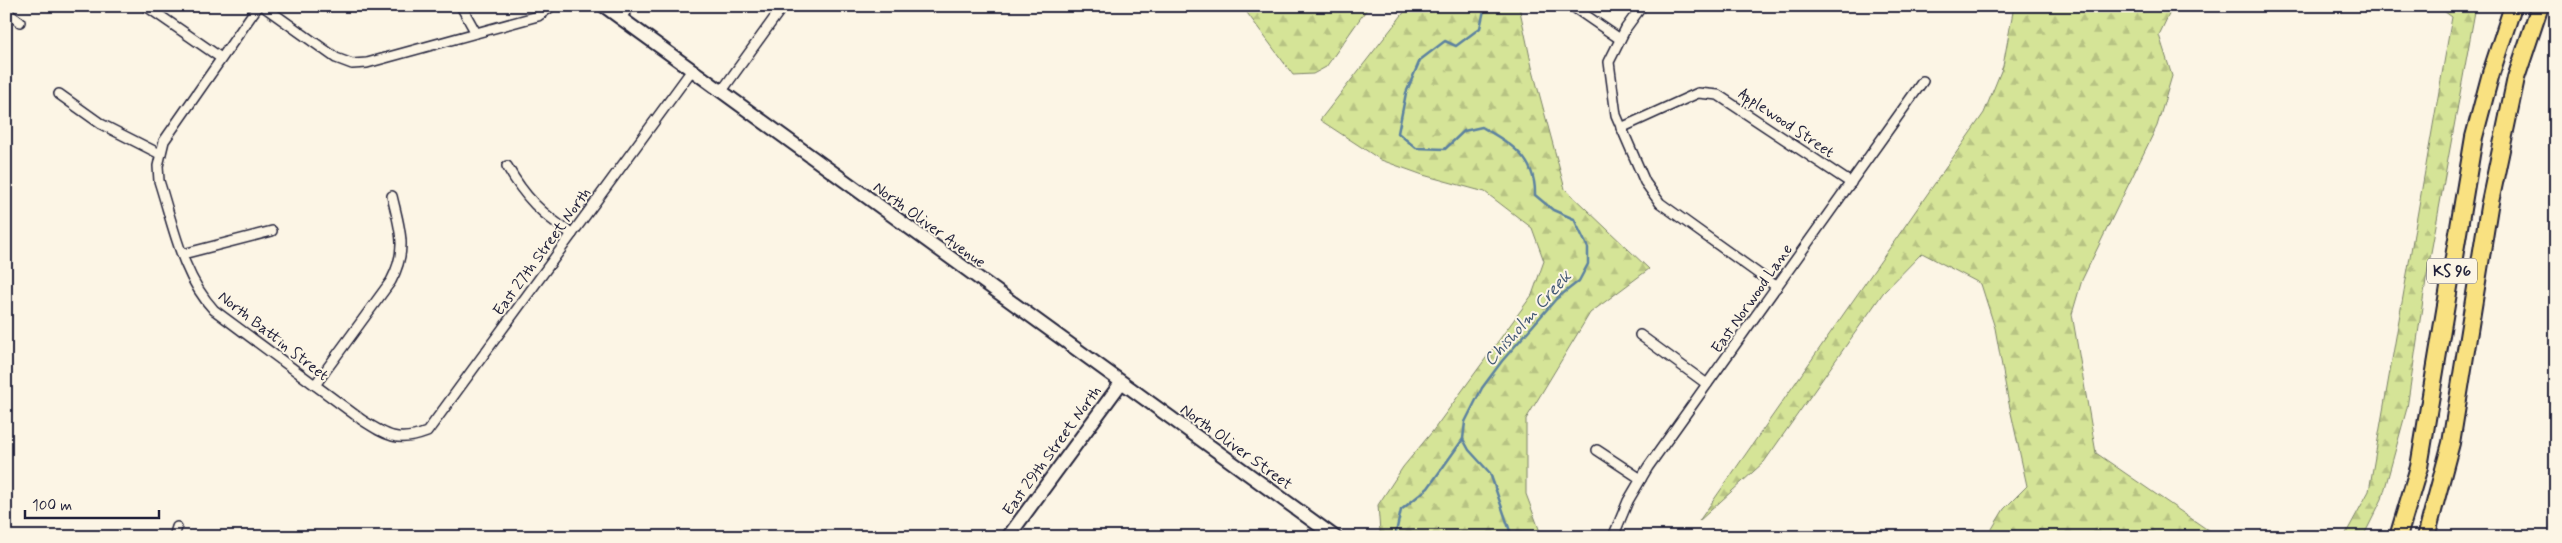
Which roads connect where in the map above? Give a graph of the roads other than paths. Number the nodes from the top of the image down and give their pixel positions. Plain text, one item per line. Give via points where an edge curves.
1 (146, 6) edge
2 (258, 6) edge
3 (263, 6) edge
4 (462, 6) edge
5 (552, 6) edge
6 (604, 6) edge
7 (630, 6) edge
8 (783, 6) edge
9 (1572, 6) edge
10 (1642, 6) edge
11 (2513, 6) edge
12 (2540, 6) edge
13 (6, 12) edge
14 (621, 18) junction
15 (20, 22) dead end
16 (476, 33) junction
17 (1620, 39) junction
18 (221, 58) junction
19 (692, 70) junction
20 (1923, 81) dead end
21 (721, 92) junction
22 (59, 94) dead end
23 (1621, 128) junction
24 (160, 154) junction
25 (507, 166) dead end
26 (1850, 183) junction
27 (392, 196) dead end
28 (272, 231) dead end
29 (572, 234) junction
30 (183, 254) junction
31 (1777, 287) junction
32 (1640, 334) dead end
33 (1121, 383) junction
34 (1707, 384) junction
35 (314, 385) junction
36 (407, 438) joint
37 (1597, 450) dead end
38 (1641, 479) junction
39 (177, 527) dead end
40 (174, 537) edge
41 (1008, 537) edge
42 (1335, 537) edge
43 (1613, 537) edge
44 (2398, 537) edge
45 (2426, 537) edge

1 - 18 street
2 - 18 street
3 - 16 street via 331,54 352,64 367,64
4 - 16 street
5 - 16 street via 538,16
6 - 14 main road
7 - 14 street
8 - 21 street
9 - 17 street
10 - 17 street
11 - 44 highway, KS 96 via 2474,137 2419,467
12 - 45 highway, KS 96 via 2514,88 2489,207 2451,443
13 - 15 street
14 - 19 main road
17 - 23 street via 1609,62 1616,115
18 - 24 street via 171,129
19 - 21 main road
19 - 29 street, East 27th Street North
20 - 26 street, East Norwood Lane
21 - 33 main road, North Oliver Avenue
22 - 24 street via 101,124
23 - 26 street, Applewood Street via 1698,93 1718,95
23 - 31 street via 1645,182 1660,203
24 - 30 street, North Battin Street via 159,180
25 - 29 street via 533,205
26 - 31 street, East Norwood Lane
27 - 35 street via 403,249 399,266
28 - 30 street
29 - 36 street, East 27th Street North via 427,432
30 - 35 street, North Battin Street via 200,295 214,310
31 - 34 street, East Norwood Lane
32 - 34 street
33 - 41 main road, East 29th Street North
33 - 42 main road, North Oliver Street
34 - 38 street, East Norwood Lane
35 - 36 street, North Battin Street via 385,435
37 - 38 street
38 - 43 street, East Norwood Lane
39 - 40 street

